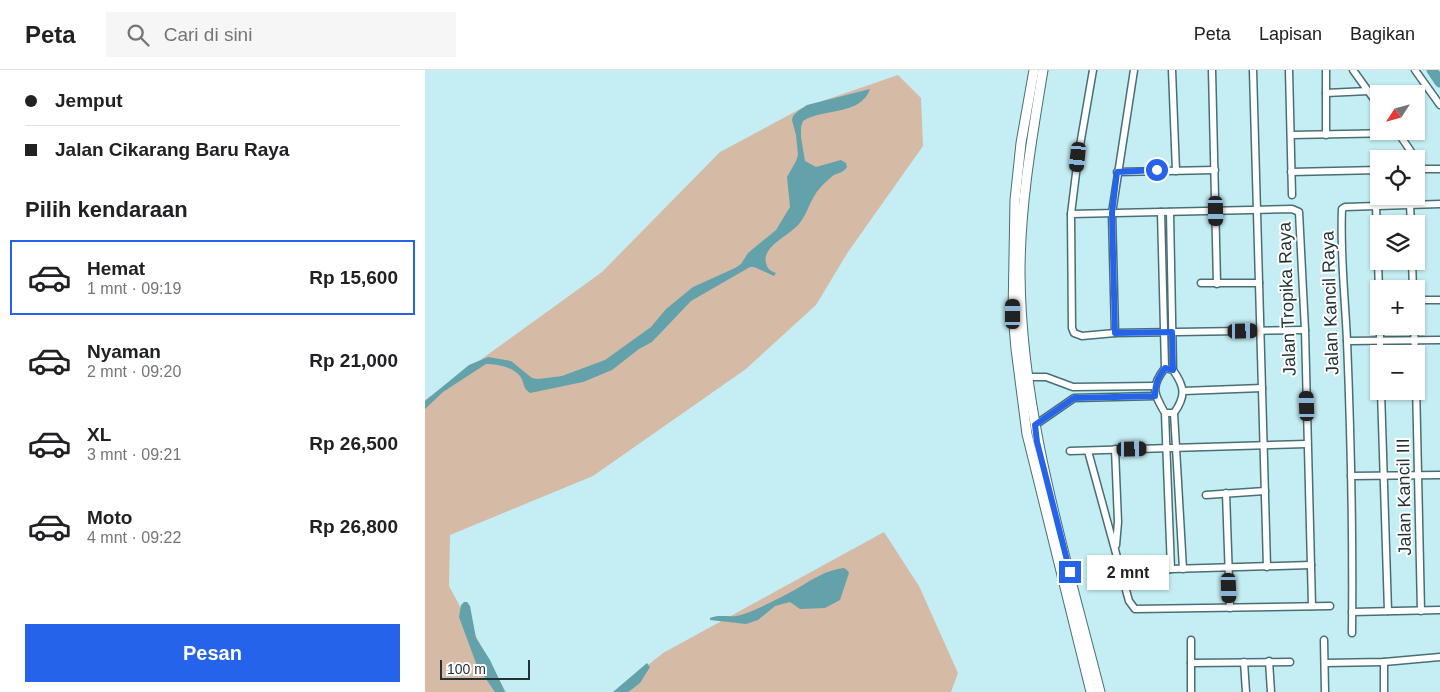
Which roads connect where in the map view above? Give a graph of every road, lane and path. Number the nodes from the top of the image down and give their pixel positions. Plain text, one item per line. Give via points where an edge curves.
1 (1034, 70) edge
2 (1043, 70) edge
3 (1093, 70) edge
4 (1133, 70) edge
5 (1172, 70) edge
6 (1213, 70) edge
7 (1253, 70) edge
8 (1289, 70) edge
9 (1326, 70) edge
10 (1353, 70) edge
11 (1415, 70) edge
12 (1368, 91) junction
13 (1326, 93) junction
14 (1370, 94) edge
15 (1440, 105) edge
16 (1370, 133) edge
17 (1291, 135) junction
18 (1327, 135) junction
19 (1425, 169) edge
20 (1440, 169) edge
21 (1215, 170) junction
22 (1370, 170) edge
23 (1176, 171) junction
24 (1117, 172) junction
25 (1291, 172) junction
26 (1292, 195) dead end
27 (1425, 204) edge
28 (1440, 204) edge
29 (1410, 205) joint
30 (1377, 206) junction
31 (1257, 210) junction
32 (1216, 211) junction
33 (1161, 212) junction
34 (1170, 212) junction
35 (1112, 213) junction
36 (1071, 214) junction
37 (1411, 215) edge
38 (1379, 280) edge
39 (1201, 283) dead end
40 (1259, 283) junction
41 (1217, 284) junction
42 (1425, 300) edge
43 (1440, 300) edge
44 (1305, 330) junction
45 (1261, 331) junction
46 (1164, 332) junction
47 (1172, 332) junction
48 (1115, 333) junction
49 (1380, 335) edge
50 (1415, 335) edge
51 (1415, 340) junction
52 (1440, 340) edge
53 (1347, 341) junction
54 (1380, 341) junction
55 (1380, 345) edge
56 (1415, 345) edge
57 (1165, 368) junction
58 (1173, 370) junction
59 (1023, 378) junction
60 (1155, 386) junction
61 (1073, 387) junction
62 (1262, 388) junction
63 (1183, 391) junction
64 (1155, 396) junction
65 (1074, 398) junction
66 (1381, 400) edge
67 (1416, 400) edge
68 (1028, 412) junction
69 (1165, 413) junction
70 (1174, 413) junction
71 (1035, 425) junction
72 (1307, 444) junction
73 (1264, 445) junction
74 (1166, 448) junction
75 (1176, 448) junction
76 (1115, 449) junction
77 (1088, 450) junction
78 (1070, 451) dead end
79 (1440, 475) edge
80 (1351, 476) junction
81 (1384, 476) junction
82 (1418, 476) junction
83 (1265, 491) junction
84 (1226, 493) junction
85 (1206, 495) dead end
86 (1115, 547) junction
87 (1311, 565) junction
88 (1267, 567) junction
89 (1229, 568) junction
90 (1171, 569) junction
91 (1183, 569) junction
92 (1122, 573) junction
93 (1312, 606) junction
94 (1330, 606) dead end
95 (1230, 608) junction
96 (1440, 610) edge
97 (1388, 611) junction
98 (1421, 611) junction
99 (1352, 612) junction
100 (1352, 633) dead end
101 (1191, 640) dead end
102 (1324, 640) dead end
103 (1440, 657) edge
104 (1269, 661) junction
105 (1244, 662) junction
106 (1290, 662) dead end
107 (1384, 662) junction
108 (1191, 663) junction
109 (1325, 663) junction
110 (1091, 692) edge
111 (1100, 692) edge
112 (1191, 692) edge
113 (1245, 692) edge
114 (1271, 692) edge
115 (1325, 692) edge
116 (1384, 692) edge

1 - 59 main road via 1015,200 1013,314
2 - 59 main road via 1026,185 1021,245
3 - 36 street
4 - 24 street
5 - 23 street
6 - 21 street
7 - 31 street
8 - 17 street
9 - 13 street
10 - 12 street
11 - 15 street
12 - 13 street
12 - 14 street
13 - 18 street
16 - 18 street
17 - 18 street
17 - 25 street
19 - 20 street
21 - 23 street
21 - 32 street
22 - 25 street
23 - 24 street
24 - 35 street
25 - 26 street
27 - 28 street
29 - 30 street
29 - 37 street
30 - 38 street
30 - 53 street, Jalan Kancil Raya via 1342,209
31 - 32 street
31 - 40 street
31 - 44 street, Jalan Tropika Raya via 1299,213
32 - 34 street
32 - 41 street
33 - 34 street
33 - 35 street
33 - 46 street
34 - 47 street
35 - 36 street
35 - 48 street
36 - 48 street via 1072,328 1074,333 1082,336
39 - 41 street
40 - 41 street
40 - 45 street
42 - 43 street
44 - 45 street
44 - 72 street, Jalan Tropika Raya
45 - 47 street
45 - 62 street
46 - 47 street
46 - 48 street
46 - 57 street
47 - 58 street
49 - 54 street
50 - 51 street
51 - 52 street
51 - 54 street
51 - 56 street
53 - 54 street
53 - 80 street, Jalan Kancil Raya
54 - 55 street
57 - 58 street
57 - 60 street
58 - 63 street
59 - 61 street via 1046,377
59 - 68 main road
60 - 61 street
60 - 64 street
61 - 65 street
62 - 63 street
62 - 73 street
63 - 70 street via 1181,403
64 - 65 street
64 - 69 street
65 - 71 street
66 - 81 street
67 - 82 street, Jalan Kancil III
68 - 71 main road
68 - 110 main road via 1027,434
69 - 70 street
69 - 74 street
70 - 75 street
71 - 111 main road
72 - 73 street
72 - 87 street, Jalan Tropika Raya
73 - 75 street
73 - 83 street
74 - 75 street
74 - 76 street
74 - 90 street
75 - 91 street
76 - 77 street
76 - 86 street via 1118,522
77 - 78 street
77 - 86 street
79 - 82 street
80 - 81 street
80 - 99 street, Jalan Kancil Raya
81 - 82 street
81 - 97 street
82 - 98 street, Jalan Kancil III
83 - 84 street
83 - 88 street
84 - 85 street
84 - 89 street
86 - 92 street
87 - 88 street
87 - 93 street, Jalan Tropika Raya
88 - 89 street
89 - 91 street
89 - 95 street
90 - 91 street
90 - 92 street
92 - 95 street via 1129,601 1135,609
93 - 94 street
93 - 95 street
96 - 98 street
97 - 98 street
97 - 99 street
99 - 100 street, Jalan Kancil Raya
101 - 108 street
102 - 109 street
103 - 107 street
104 - 105 street
104 - 106 street
104 - 114 street
105 - 108 street
105 - 113 street
107 - 109 street
107 - 116 street
108 - 112 street
109 - 115 street

